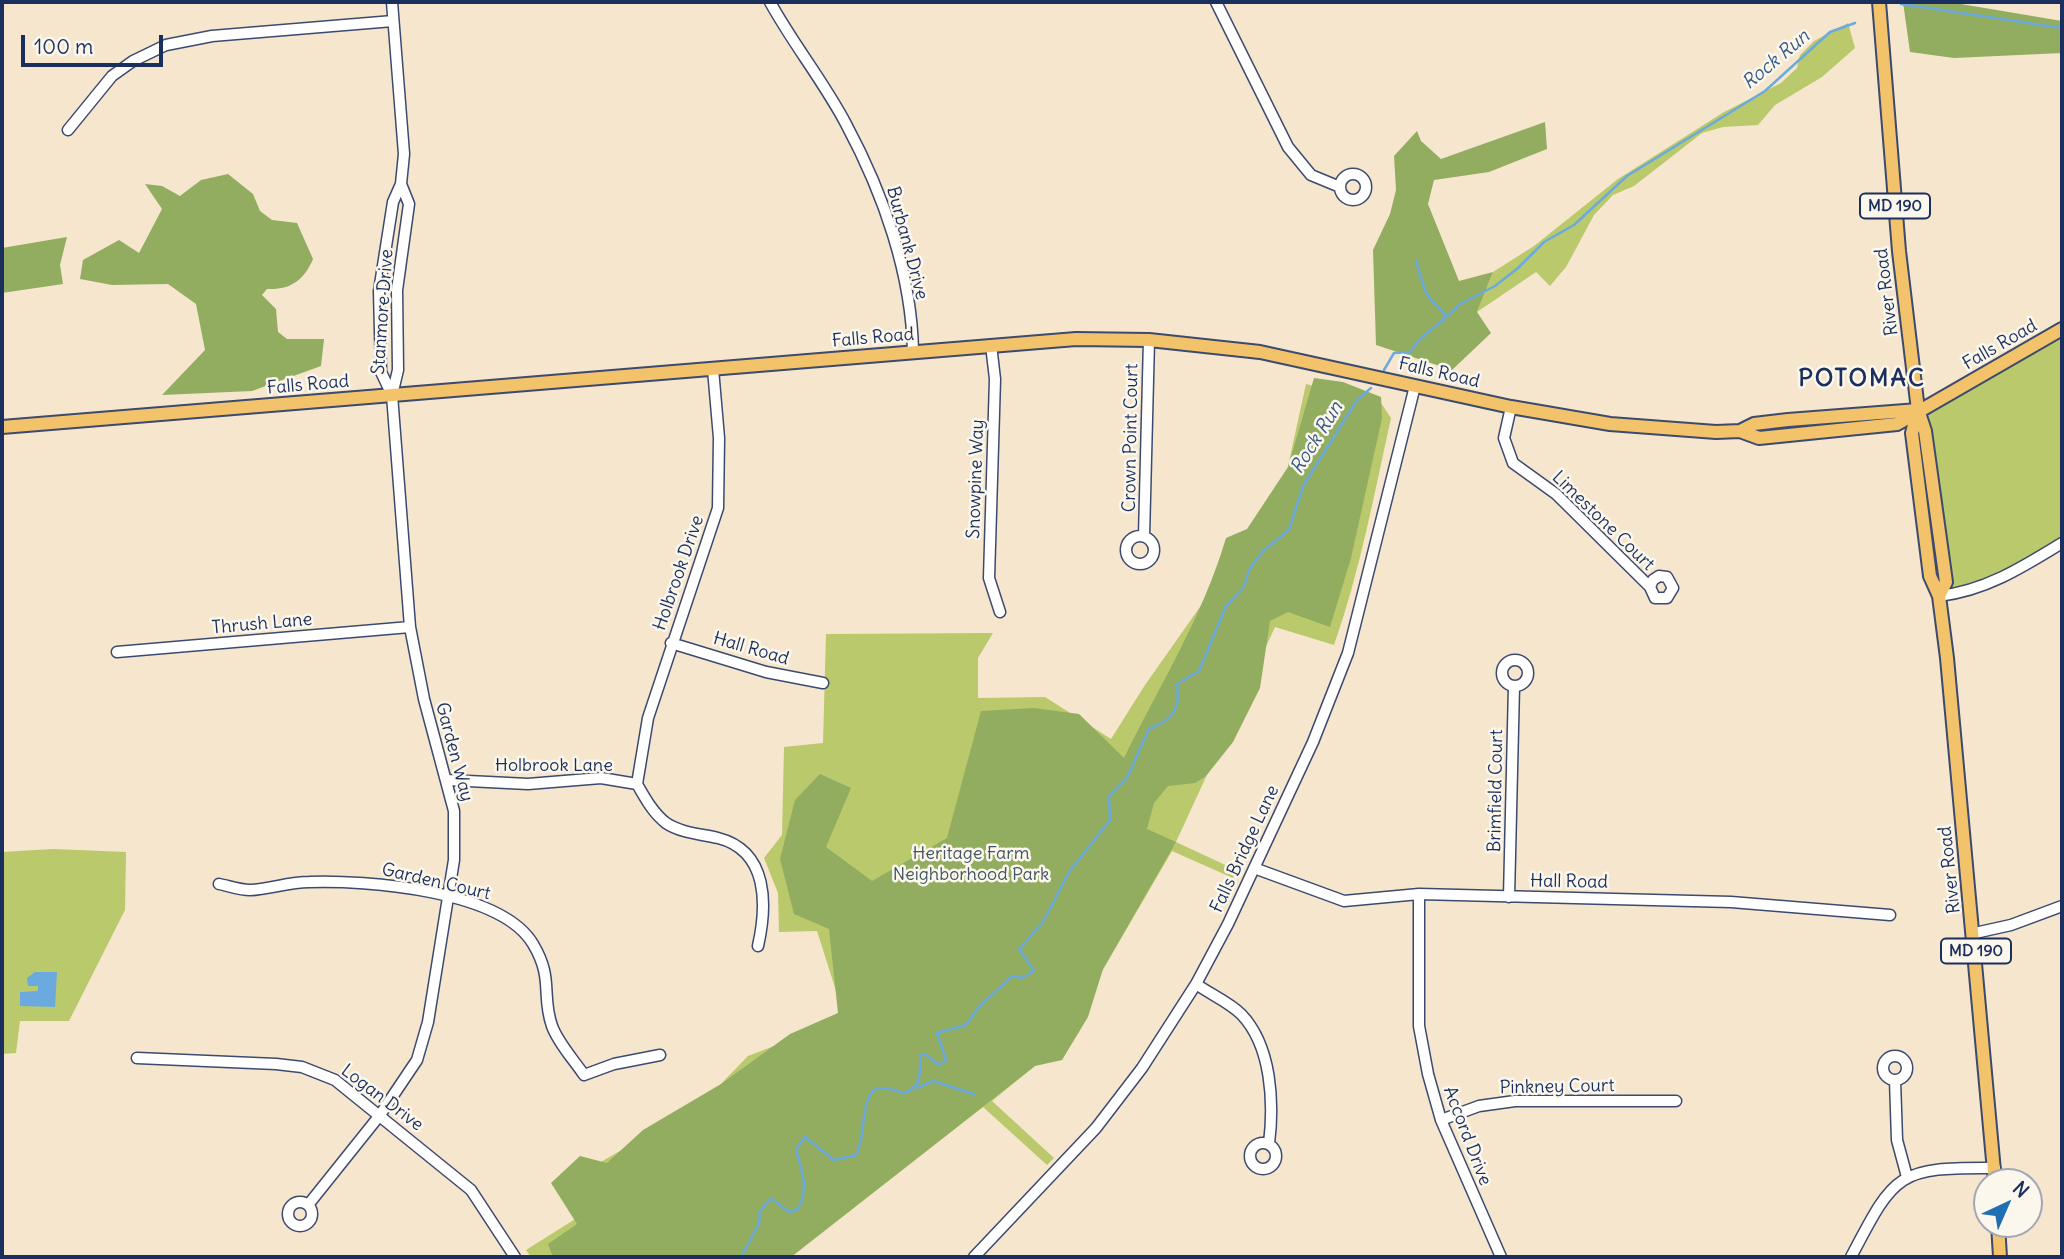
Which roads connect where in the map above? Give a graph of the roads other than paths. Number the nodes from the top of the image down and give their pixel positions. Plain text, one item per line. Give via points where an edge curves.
1 (392, 2) edge
2 (770, 2) edge
3 (1216, 2) edge
4 (1879, 2) edge
5 (393, 21) junction
6 (68, 130) dead end
7 (401, 184) junction
8 (1340, 187) dead end
9 (2062, 329) edge
10 (1149, 340) junction
11 (991, 345) junction
12 (913, 353) junction
13 (713, 369) junction
14 (1415, 386) junction
15 (392, 395) junction
16 (1511, 407) junction
17 (1918, 410) junction
18 (2, 427) edge
19 (1144, 536) dead end
20 (2062, 543) edge
21 (1650, 587) dead end
22 (1939, 596) junction
23 (1000, 612) dead end
24 (411, 627) junction
25 (671, 643) junction
26 (117, 652) dead end
27 (822, 683) dead end
28 (1514, 686) dead end
29 (448, 780) junction
30 (637, 784) junction
31 (1254, 868) junction
32 (219, 884) dead end
33 (1419, 894) junction
34 (447, 897) junction
35 (1509, 897) junction
36 (2062, 906) edge
37 (1890, 915) dead end
38 (1975, 933) junction
39 (758, 946) dead end
40 (1196, 984) junction
41 (660, 1055) dead end
42 (137, 1058) dead end
43 (1895, 1080) dead end
44 (1676, 1101) dead end
45 (380, 1115) junction
46 (1441, 1120) junction
47 (1269, 1144) dead end
48 (1973, 1168) edge
49 (1995, 1168) edge
50 (1907, 1177) junction
51 (309, 1205) dead end
52 (1999, 1238) edge
53 (515, 1257) edge
54 (974, 1257) edge
55 (1501, 1257) edge
56 (1851, 1257) edge
57 (2000, 1257) edge

1 - 5 street, Stanmore Drive
2 - 12 street, Burbank Drive via 845,122 877,188 901,270
3 - 8 street via 1288,147 1311,174
4 - 17 main road, River Road / MD 190 via 1899,251
5 - 6 street via 212,36 166,45 112,76
5 - 7 street, Stanmore Drive via 404,154
7 - 15 street, Stanmore Drive via 409,204 397,290 398,370
7 - 15 street, Stanmore Drive via 393,202 379,291 381,372
9 - 17 main road, Falls Road
10 - 11 main road, Falls Road
10 - 14 main road, Falls Road via 1260,352
10 - 19 street, Crown Point Court
11 - 12 main road, Falls Road
11 - 23 street, Snowpine Way via 995,379 989,578
12 - 13 main road, Falls Road
13 - 15 main road, Falls Road
13 - 25 street, Holbrook Drive via 719,438 718,508
14 - 16 main road, Falls Road
14 - 31 street, Falls Bridge Lane via 1348,653 1313,742
15 - 18 main road, Falls Road
15 - 24 street, Garden Way
16 - 17 main road, Falls Road via 1611,424 1716,432 1788,420
16 - 21 street, Limestone Court via 1504,438 1513,463 1556,494
17 - 22 main road, River Road / MD 190 via 1912,433 1930,576
20 - 22 street via 2000,579 1965,593
22 - 38 main road, River Road / MD 190
24 - 26 street, Thrush Lane
24 - 29 street, Garden Way via 424,699
25 - 27 street, Hall Road via 766,672
25 - 30 street, Holbrook Drive via 648,718
28 - 35 street, Brimfield Court
29 - 30 street, Holbrook Lane via 528,784 601,778
29 - 34 street, Garden Way via 456,835
30 - 39 street, Holbrook Lane via 667,823 727,841 752,861 765,899
31 - 33 street, Hall Road via 1344,901
31 - 40 street, Falls Bridge Lane
32 - 34 street, Garden Court via 249,890 358,881
33 - 35 street, Hall Road
33 - 46 street, Accord Drive via 1419,1026
34 - 41 street, Garden Court via 490,908 532,942 546,971 553,1028 584,1075
34 - 45 street, Garden Way via 423,1043 407,1079
35 - 37 street, Hall Road via 1731,902
36 - 38 street
38 - 49 main road, River Road / MD 190
40 - 47 street via 1239,1012 1259,1041 1272,1120
40 - 54 street, Falls Bridge Lane via 1142,1069 1096,1128
42 - 45 street, Logan Drive via 302,1067 335,1080
43 - 50 street via 1897,1140
44 - 46 street, Pinkney Court via 1514,1101 1479,1106
45 - 51 street, Garden Way
45 - 53 street, Logan Drive via 471,1190
46 - 55 street, Accord Drive
48 - 50 street via 1941,1168
50 - 56 street via 1879,1202
52 - 57 main road

